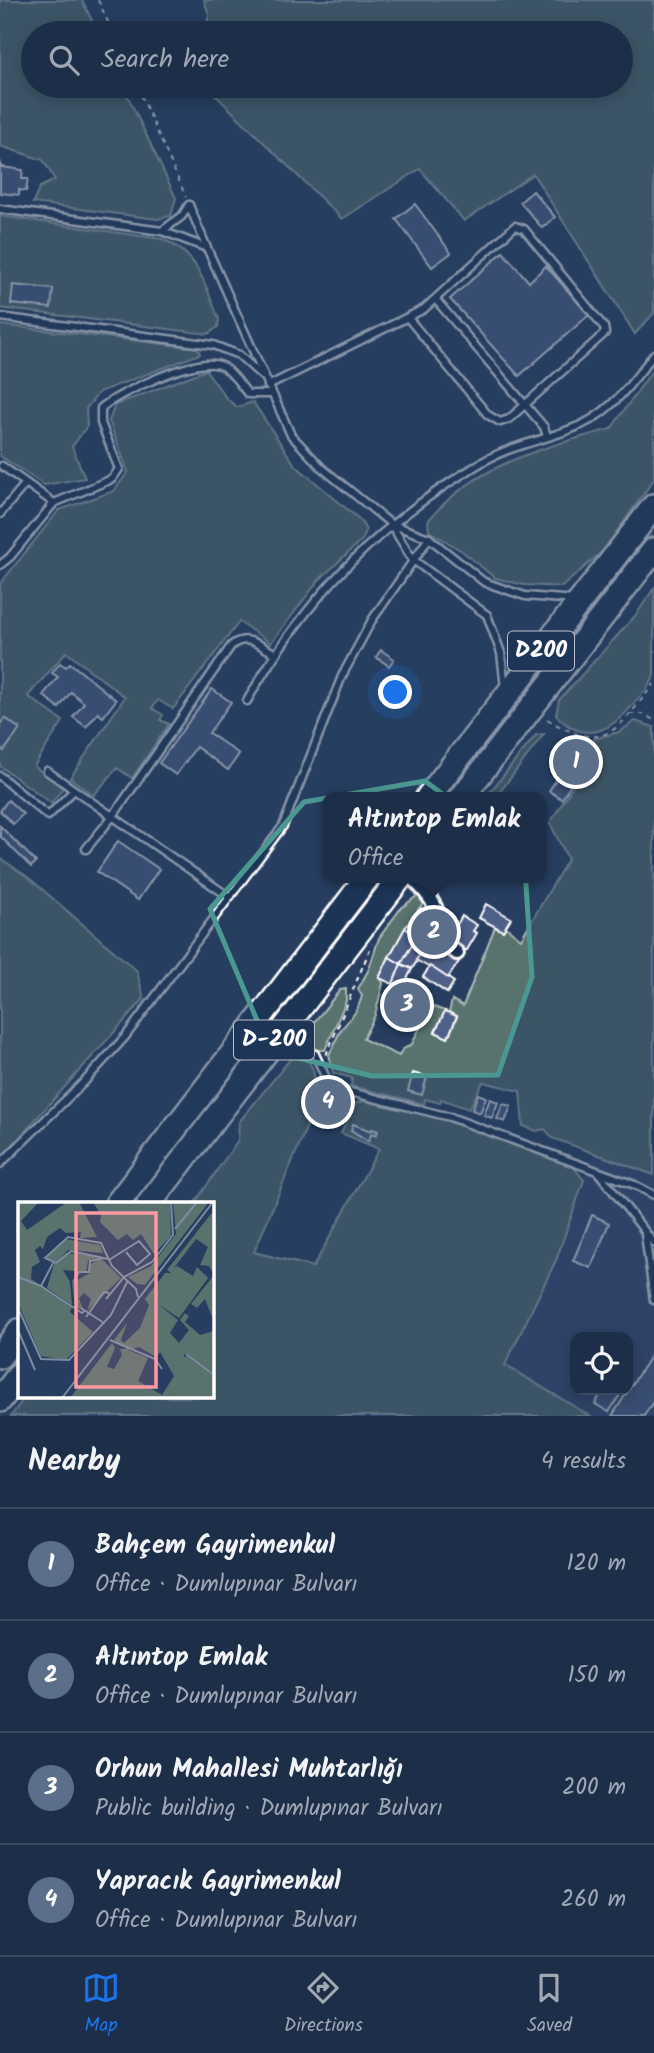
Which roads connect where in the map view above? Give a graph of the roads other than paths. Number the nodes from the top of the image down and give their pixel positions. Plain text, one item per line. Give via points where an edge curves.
1 (0, 209) edge
2 (162, 231) junction
3 (207, 248) junction
4 (436, 300) junction
5 (0, 317) edge
6 (408, 318) junction
7 (654, 354) edge
8 (263, 377) junction
9 (268, 386) junction
10 (271, 394) junction
11 (525, 405) junction
12 (547, 436) junction
13 (2, 466) dead end
14 (26, 482) junction
15 (54, 503) junction
16 (654, 506) edge
17 (0, 514) edge
18 (391, 524) junction
19 (429, 538) junction
20 (654, 550) edge
21 (412, 559) junction
22 (0, 565) edge
23 (581, 600) junction
24 (274, 653) junction
25 (505, 696) junction
26 (247, 701) dead end
27 (47, 771) dead end
28 (0, 776) edge
29 (74, 790) junction
30 (432, 792) edge
31 (466, 792) edge
32 (113, 816) junction
33 (86, 849) dead end
34 (363, 883) edge
35 (396, 883) edge
36 (417, 883) edge
37 (228, 896) junction
38 (457, 953) dead end
39 (278, 1035) junction
40 (0, 1164) edge
41 (597, 1171) junction
42 (654, 1195) edge
43 (119, 1202) edge
44 (151, 1202) edge
45 (645, 1232) junction
46 (654, 1242) edge
47 (654, 1300) edge
48 (18, 1332) edge
49 (0, 1356) edge
50 (18, 1376) edge
51 (0, 1400) edge

1 - 2 lane
2 - 3 lane
2 - 3 lane via 189,205
3 - 8 lane
4 - 6 lane
4 - 11 lane
4 - 11 lane via 509,230 515,226 524,229 605,333
5 - 8 lane via 213,345 239,355
6 - 9 lane
6 - 11 lane via 493,420 509,419
7 - 12 lane via 622,397 584,424
8 - 9 lane
9 - 10 lane
10 - 15 lane via 248,394 222,366 204,362 116,395 101,408 101,423 119,469 111,479
10 - 18 lane via 290,435 322,468
11 - 12 lane
12 - 18 lane via 480,462
13 - 14 lane
14 - 15 lane
14 - 17 lane
15 - 22 lane
16 - 23 highway, D200
18 - 19 lane
18 - 21 lane
18 - 24 lane via 326,584
19 - 21 lane
19 - 23 lane via 484,582 525,596
20 - 31 highway
21 - 25 lane via 487,615 501,653
21 - 37 lane via 342,676 282,826
23 - 25 highway, D200
24 - 26 lane
24 - 32 lane via 250,639 231,646
25 - 30 highway, D200
27 - 29 lane
28 - 29 lane via 48,816
29 - 32 lane
32 - 33 lane
32 - 37 lane
34 - 43 highway
35 - 39 highway, D-200
36 - 38 street via 439,910 444,943
37 - 40 lane via 125,1037
39 - 41 lane via 315,1054 330,1087 450,1117
39 - 44 highway, D-200
41 - 42 lane
41 - 45 lane
45 - 46 lane
45 - 47 lane
48 - 49 highway
50 - 51 highway

